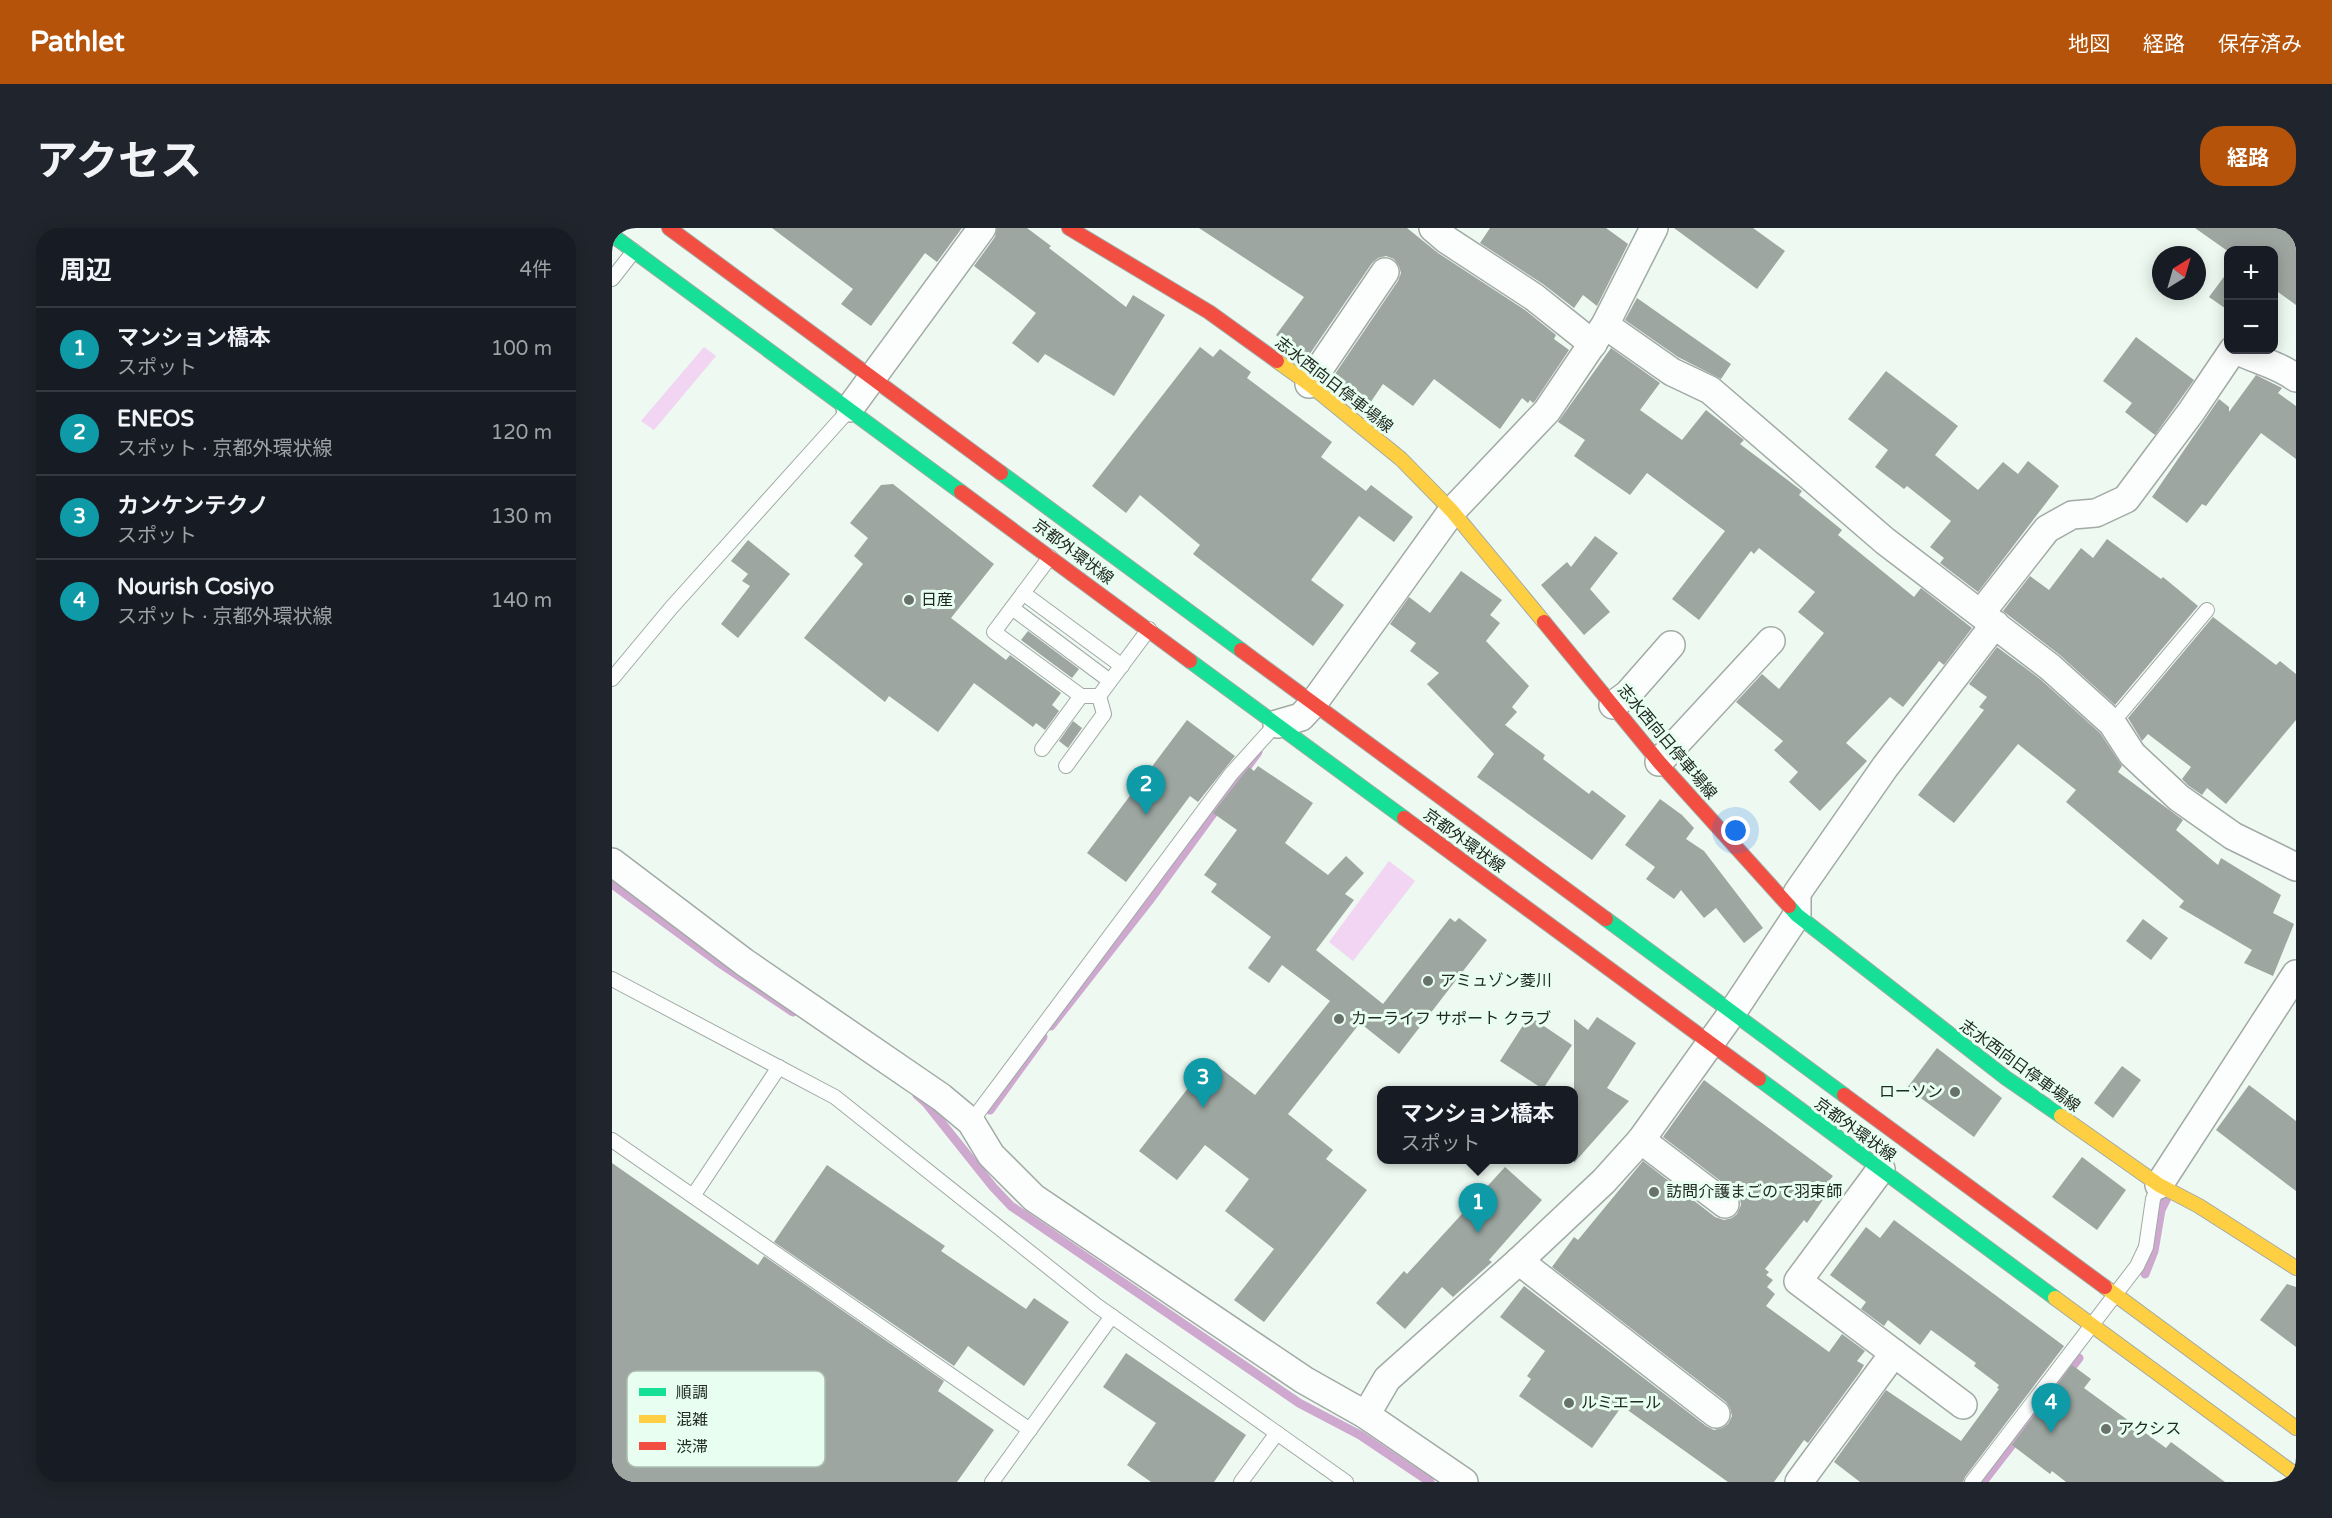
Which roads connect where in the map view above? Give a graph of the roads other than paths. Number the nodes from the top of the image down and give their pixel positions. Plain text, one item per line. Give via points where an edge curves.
1 (669, 228) edge
2 (982, 228) edge
3 (1069, 228) edge
4 (1433, 228) edge
5 (1654, 228) edge
6 (612, 234) edge
7 (634, 251) junction
8 (1385, 272) dead end
9 (612, 279) edge
10 (1599, 335) junction
11 (2231, 354) edge
12 (2243, 354) edge
13 (873, 378) junction
14 (2296, 378) edge
15 (1309, 384) junction
16 (850, 408) junction
17 (1452, 511) junction
18 (1050, 556) junction
19 (1023, 592) junction
20 (1012, 608) junction
21 (2207, 610) dead end
22 (1988, 618) junction
23 (1149, 629) junction
24 (1771, 641) dead end
25 (1671, 645) dead end
26 (1122, 666) junction
27 (612, 679) edge
28 (1110, 681) junction
29 (1081, 696) junction
30 (1099, 696) junction
31 (1313, 704) junction
32 (1613, 705) junction
33 (2112, 723) junction
34 (1277, 724) junction
35 (1042, 749) dead end
36 (1659, 762) junction
37 (1066, 766) dead end
38 (612, 862) edge
39 (2296, 867) edge
40 (1797, 915) junction
41 (2296, 974) edge
42 (612, 979) edge
43 (1732, 1013) junction
44 (1709, 1044) junction
45 (779, 1067) junction
46 (971, 1122) junction
47 (612, 1140) edge
48 (1641, 1140) junction
49 (1881, 1169) junction
50 (2165, 1188) junction
51 (693, 1196) junction
52 (1725, 1204) dead end
53 (1519, 1261) junction
54 (2296, 1268) edge
55 (2115, 1294) junction
56 (1112, 1316) junction
57 (2091, 1324) junction
58 (1894, 1353) junction
59 (1963, 1405) dead end
60 (1716, 1414) dead end
61 (1366, 1415) junction
62 (2296, 1428) edge
63 (1030, 1430) junction
64 (1277, 1433) junction
65 (2296, 1475) edge
66 (1804, 1480) edge
67 (992, 1482) edge
68 (1241, 1482) edge
69 (1346, 1482) edge
70 (1464, 1482) edge
71 (1972, 1482) edge

1 - 13 street, 京都外環状線
2 - 13 street
3 - 15 street, 志水西向日停車場線 via 1209,312
4 - 10 street via 1534,297
5 - 10 street
6 - 7 street, 京都外環状線
7 - 9 lane
7 - 16 street, 京都外環状線
8 - 15 street
10 - 17 street via 1547,411
10 - 22 street via 1710,390 1886,541
11 - 22 street via 2126,498 2096,513 2072,515 2047,529
12 - 14 street via 2286,370
13 - 16 street
13 - 31 street, 京都外環状線
15 - 17 street, 志水西向日停車場線 via 1401,459
16 - 18 street, 京都外環状線
16 - 27 lane
17 - 31 street
17 - 32 street, 志水西向日停車場線
18 - 19 lane
18 - 23 street, 京都外環状線
19 - 20 lane
19 - 26 lane
20 - 28 lane
20 - 29 lane via 994,632
21 - 33 lane
22 - 33 street
22 - 40 street via 1797,893
23 - 26 lane
23 - 34 street, 京都外環状線
24 - 36 street
25 - 32 street via 1628,694
26 - 28 lane
28 - 30 lane
29 - 30 lane
29 - 35 lane
30 - 37 lane via 1104,714
31 - 34 street via 1301,717
31 - 43 street, 京都外環状線
32 - 36 street, 志水西向日停車場線
33 - 39 street via 2132,754 2179,798 2233,836
34 - 44 street, 京都外環状線
34 - 46 lane via 1230,774
36 - 40 street, 志水西向日停車場線
38 - 46 street via 744,963 941,1097
40 - 43 street
40 - 50 street, 志水西向日停車場線 via 2006,1078
41 - 50 street
42 - 45 lane
43 - 44 street
43 - 55 street, 京都外環状線
44 - 48 street
44 - 49 street, 京都外環状線
45 - 51 lane
45 - 56 lane via 834,1097
46 - 61 street via 991,1155 1034,1198 1304,1380
47 - 51 lane
48 - 52 street
48 - 53 street via 1604,1181
49 - 57 street, 京都外環状線
49 - 58 street via 1798,1281
50 - 54 street, 志水西向日停車場線
50 - 55 lane via 2153,1199 2146,1247
51 - 63 lane
53 - 60 street
53 - 61 street via 1387,1379
55 - 57 lane
55 - 62 street, 京都外環状線
56 - 63 lane
56 - 64 lane
57 - 65 street, 京都外環状線
57 - 71 lane
58 - 59 street
58 - 66 street
61 - 70 street
63 - 67 lane
64 - 68 lane
64 - 69 lane

